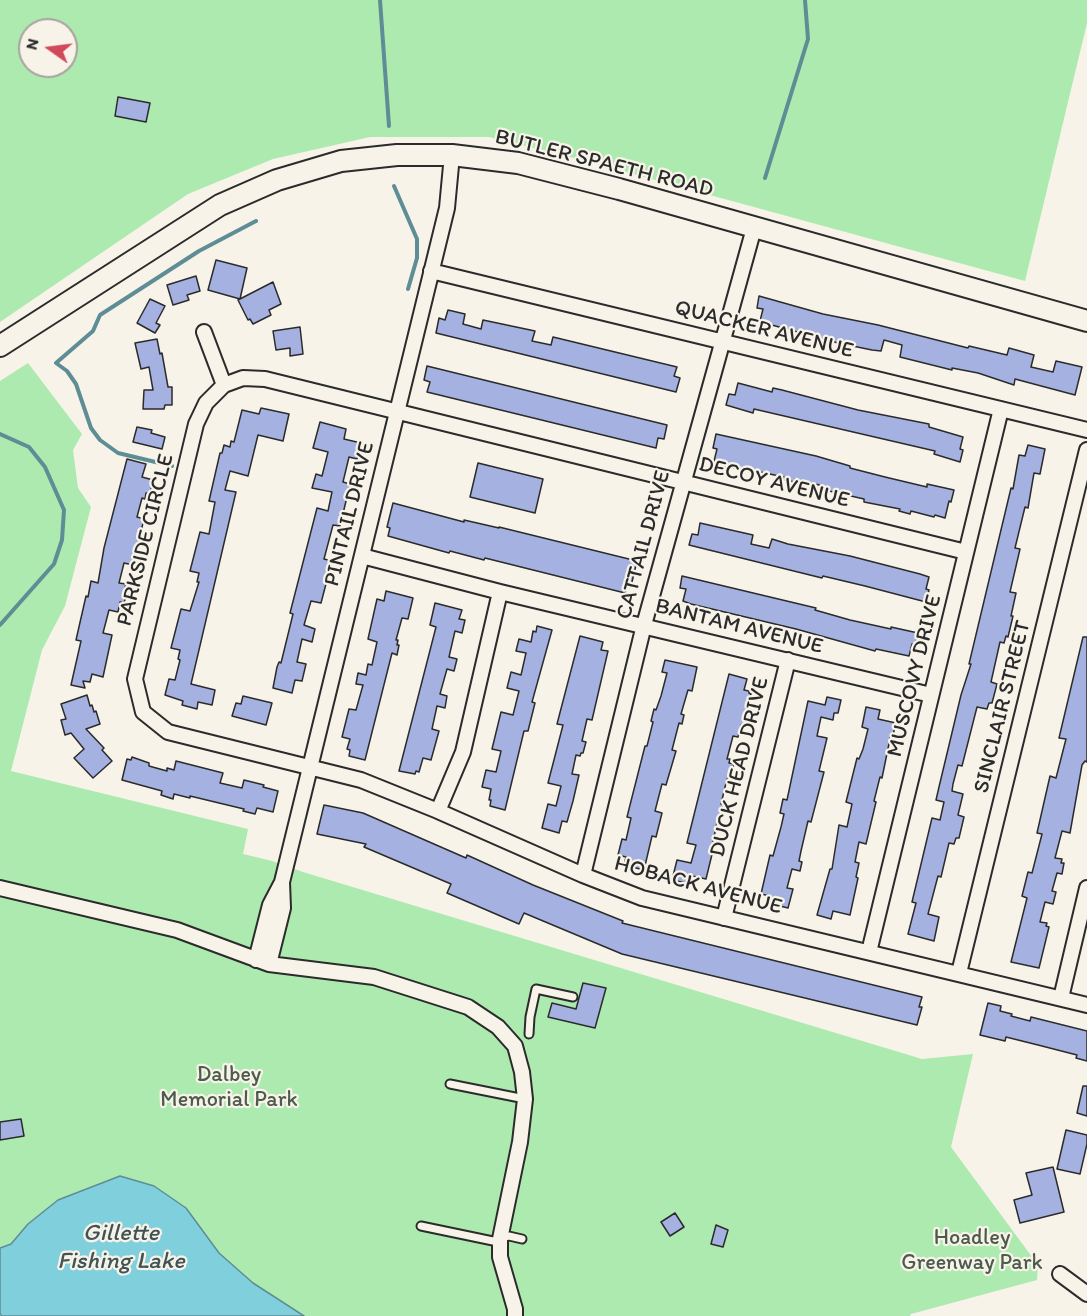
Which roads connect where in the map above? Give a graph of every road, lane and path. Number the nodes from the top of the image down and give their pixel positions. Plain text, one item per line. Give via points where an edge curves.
1 (452, 155) junction
2 (754, 228) junction
3 (431, 271) junction
4 (1087, 321) edge
5 (204, 332) dead end
6 (722, 341) junction
7 (0, 346) edge
8 (224, 385) junction
9 (1001, 409) junction
10 (397, 412) junction
11 (1087, 430) edge
12 (1087, 450) edge
13 (683, 482) junction
14 (966, 552) junction
15 (362, 556) junction
16 (500, 592) junction
17 (644, 625) junction
18 (788, 660) junction
19 (931, 695) junction
20 (311, 767) junction
21 (438, 811) junction
22 (583, 875) junction
23 (1087, 888) edge
24 (1, 891) edge
25 (724, 918) junction
26 (869, 952) junction
27 (262, 962) junction
28 (959, 973) junction
29 (573, 997) dead end
30 (1061, 998) junction
31 (1087, 1005) edge
32 (529, 1034) dead end
33 (450, 1084) dead end
34 (525, 1099) junction
35 (421, 1226) dead end
36 (500, 1239) junction
37 (522, 1239) dead end
38 (1060, 1274) dead end
39 (1087, 1294) edge
40 (515, 1316) edge

1 - 2 main road, BUTLER SPAETH ROAD via 518,163
1 - 3 street, PINTAIL DRIVE via 447,208
1 - 7 main road, BUTLER SPAETH ROAD via 341,161 277,180 198,218
2 - 4 main road, BUTLER SPAETH ROAD
2 - 6 street, CATTAIL DRIVE
3 - 6 street, QUACKER AVENUE
3 - 10 street, PINTAIL DRIVE
5 - 8 street
6 - 9 street, QUACKER AVENUE
6 - 13 street, CATTAIL DRIVE
8 - 10 street via 243,378 265,379
8 - 20 street, PARKSIDE CIRCLE via 206,403 196,424 135,679 143,712 168,732
9 - 11 street, QUACKER AVENUE
9 - 14 street, MUSCOVY DRIVE
10 - 13 street, DECOY AVENUE
10 - 15 street, PINTAIL DRIVE
12 - 28 street, SINCLAIR STREET
13 - 14 street, DECOY AVENUE
13 - 17 street, CATTAIL DRIVE
14 - 19 street, MUSCOVY DRIVE
15 - 16 street, BANTAM AVENUE
15 - 20 street, PINTAIL DRIVE
16 - 17 street, BANTAM AVENUE
16 - 21 street via 463,752
17 - 18 street, BANTAM AVENUE
17 - 22 street, CATTAIL DRIVE
18 - 19 street, BANTAM AVENUE
18 - 25 street, DUCK HEAD DRIVE
19 - 26 street, MUSCOVY DRIVE
20 - 21 street, HOBACK AVENUE via 361,780
20 - 27 street, PINTAIL DRIVE via 282,882 270,905
21 - 22 street, HOBACK AVENUE
22 - 25 street, HOBACK AVENUE via 642,898
23 - 30 street
24 - 27 street via 177,930
25 - 26 street, HOBACK AVENUE
26 - 28 street, HOBACK AVENUE
27 - 34 street via 374,977 468,1007 498,1027 514,1046
28 - 30 street, HOBACK AVENUE
29 - 32 lane via 536,989
30 - 31 street, HOBACK AVENUE
33 - 34 lane
34 - 36 street
35 - 36 lane via 493,1241
36 - 37 lane
36 - 40 street via 500,1257
38 - 39 street

